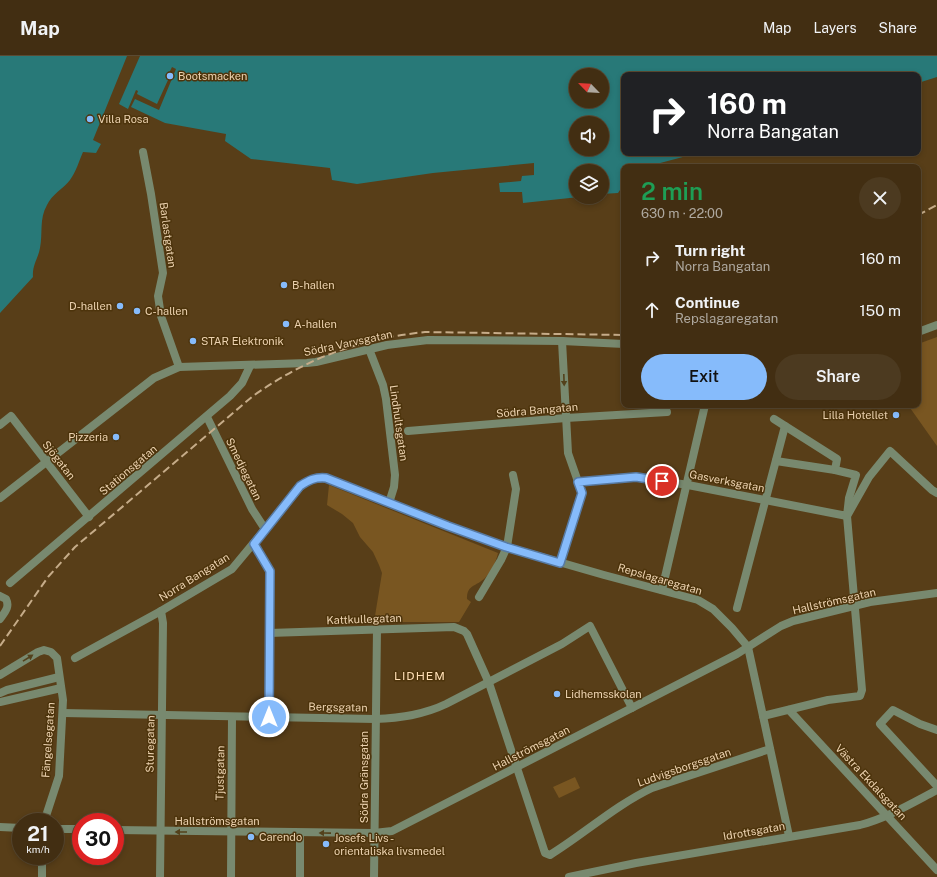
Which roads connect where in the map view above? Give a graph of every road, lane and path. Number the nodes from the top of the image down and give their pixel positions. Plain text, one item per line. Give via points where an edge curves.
1 (143, 152) dead end
2 (937, 325) edge
3 (921, 331) edge
4 (562, 341) junction
5 (621, 344) edge
6 (369, 349) junction
7 (179, 366) junction
8 (250, 366) junction
9 (704, 408) edge
10 (668, 412) dead end
11 (207, 417) junction
12 (566, 418) junction
13 (774, 419) dead end
14 (0, 425) edge
15 (785, 426) junction
16 (408, 431) dead end
17 (776, 461) junction
18 (46, 462) junction
19 (835, 470) junction
20 (513, 475) dead end
21 (578, 482) junction
22 (688, 484) junction
23 (937, 493) edge
24 (0, 498) edge
25 (765, 500) junction
26 (390, 503) junction
27 (846, 516) junction
28 (89, 517) junction
29 (265, 529) junction
30 (254, 544) junction
31 (506, 547) junction
32 (560, 563) junction
33 (10, 583) dead end
34 (662, 590) junction
35 (937, 593) edge
36 (0, 596) edge
37 (479, 597) dead end
38 (855, 605) junction
39 (737, 608) dead end
40 (161, 611) junction
41 (0, 619) edge
42 (376, 629) junction
43 (270, 633) junction
44 (748, 647) junction
45 (75, 658) dead end
46 (0, 675) edge
47 (59, 677) junction
48 (489, 682) junction
49 (61, 688) junction
50 (0, 693) edge
51 (0, 702) edge
52 (632, 708) junction
53 (789, 710) junction
54 (63, 713) junction
55 (162, 715) junction
56 (763, 716) junction
57 (232, 717) junction
58 (269, 717) junction
59 (375, 719) junction
60 (937, 730) edge
61 (770, 749) junction
62 (516, 768) junction
63 (937, 786) edge
64 (937, 790) edge
65 (47, 813) edge
66 (887, 816) junction
67 (0, 827) edge
68 (12, 828) edge
69 (124, 830) edge
70 (231, 831) junction
71 (160, 832) junction
72 (300, 833) junction
73 (374, 833) junction
74 (789, 836) junction
75 (42, 865) edge
76 (937, 870) edge
77 (42, 877) edge
78 (160, 877) edge
79 (231, 877) edge
80 (300, 877) edge
81 (374, 877) edge
82 (569, 877) edge

1 - 7 street, Barlastgatan via 163,273 158,296 161,316
2 - 3 street
4 - 5 street, Södra Varvsgatan
4 - 6 street, Södra Varvsgatan via 428,340
4 -> 12 street
6 - 8 street, Södra Varvsgatan via 316,362
6 - 26 street, Lindhultsgatan via 386,398 395,475
7 - 8 street, Södra Varvsgatan
7 - 18 street, Södra Varvsgatan via 154,378
8 - 11 street, Stationsgatan via 238,389
9 - 22 street
10 - 12 street, Södra Bangatan
11 - 28 street, Stationsgatan
11 - 29 street, Smedjegatan via 252,509
12 - 16 street, Södra Bangatan
12 - 21 street via 568,453
13 - 15 street
14 - 18 street, Sjögatan via 11,416
15 - 17 street
15 - 19 street via 837,458
17 - 19 street
17 - 25 street
18 - 24 street, Södra Varvsgatan
18 - 28 street, Sjögatan
19 - 27 street via 856,475
20 - 31 street via 516,489
21 - 22 street, Gasverksgatan via 636,477
21 - 32 street via 582,493
22 - 25 street, Gasverksgatan
22 - 34 street
23 - 27 street via 890,451 869,477
25 - 27 street, Gasverksgatan
25 - 39 street
26 - 29 street, Norra Bangatan via 326,478 312,479 300,486
26 - 31 street, Repslagaregatan
27 - 38 street
28 - 33 street, Stationsgatan
29 - 30 street, Norra Bangatan
30 - 40 street, Norra Bangatan via 232,569
30 - 43 street via 270,571
31 - 32 street, Repslagaregatan
31 - 37 street via 502,560
32 - 34 street, Repslagaregatan
34 - 44 street, Repslagaregatan via 698,600 713,609
35 - 38 street, Hallströmsgatan
36 - 41 street via 8,603
38 - 44 street, Hallströmsgatan via 793,621
38 - 53 street via 862,690 860,696 828,700
40 - 45 street, Norra Bangatan
40 - 55 street, Sturegatan
42 - 43 street, Kattkullegatan
42 - 48 street, Kattkullegatan via 459,628 467,634
42 - 59 street, Södra Gränsgatan
43 - 58 street
44 - 52 street, Hallströmsgatan
44 - 56 street, Repslagaregatan
46 -> 47 street, Fängelsegatan via 44,650 57,658
47 - 49 street, Fängelsegatan
47 - 50 street
48 - 52 street, Bergsgatan via 562,644 590,626
48 - 59 street, Bergsgatan via 434,710 406,717
48 - 62 street
49 - 51 street
49 - 54 street, Fängelsegatan
52 - 62 street, Hallströmsgatan
53 - 56 street
53 - 66 street, Västra Ekdalsgatan
54 - 55 street, Bergsgatan
54 - 65 street, Fängelsegatan via 59,776
55 - 57 street, Bergsgatan
55 - 71 street, Sturegatan
56 - 61 street, Repslagaregatan
57 - 58 street, Bergsgatan
57 - 70 street, Tjustgatan
58 - 59 street, Bergsgatan
59 - 73 street, Södra Gränsgatan
60 - 63 street via 893,710 880,724
61 - 62 street, Ludvigsborgsgatan via 635,796 550,855 546,853
61 - 74 street, Repslagaregatan
62 - 73 street, Hallströmsgatan via 392,831
64 - 66 street, Idrottsgatan
66 - 74 street, Idrottsgatan via 875,822
66 - 76 street, Västra Ekdalsgatan
67 - 68 street
69 - 71 street, Hallströmsgatan
70 -> 71 street, Hallströmsgatan
70 - 72 street, Hallströmsgatan
70 - 79 street, Tjustgatan
71 - 78 street, Sturegatan
73 -> 72 street, Hallströmsgatan
72 - 80 street
73 - 81 street, Södra Gränsgatan
74 - 82 street, Idrottsgatan
75 - 77 street

